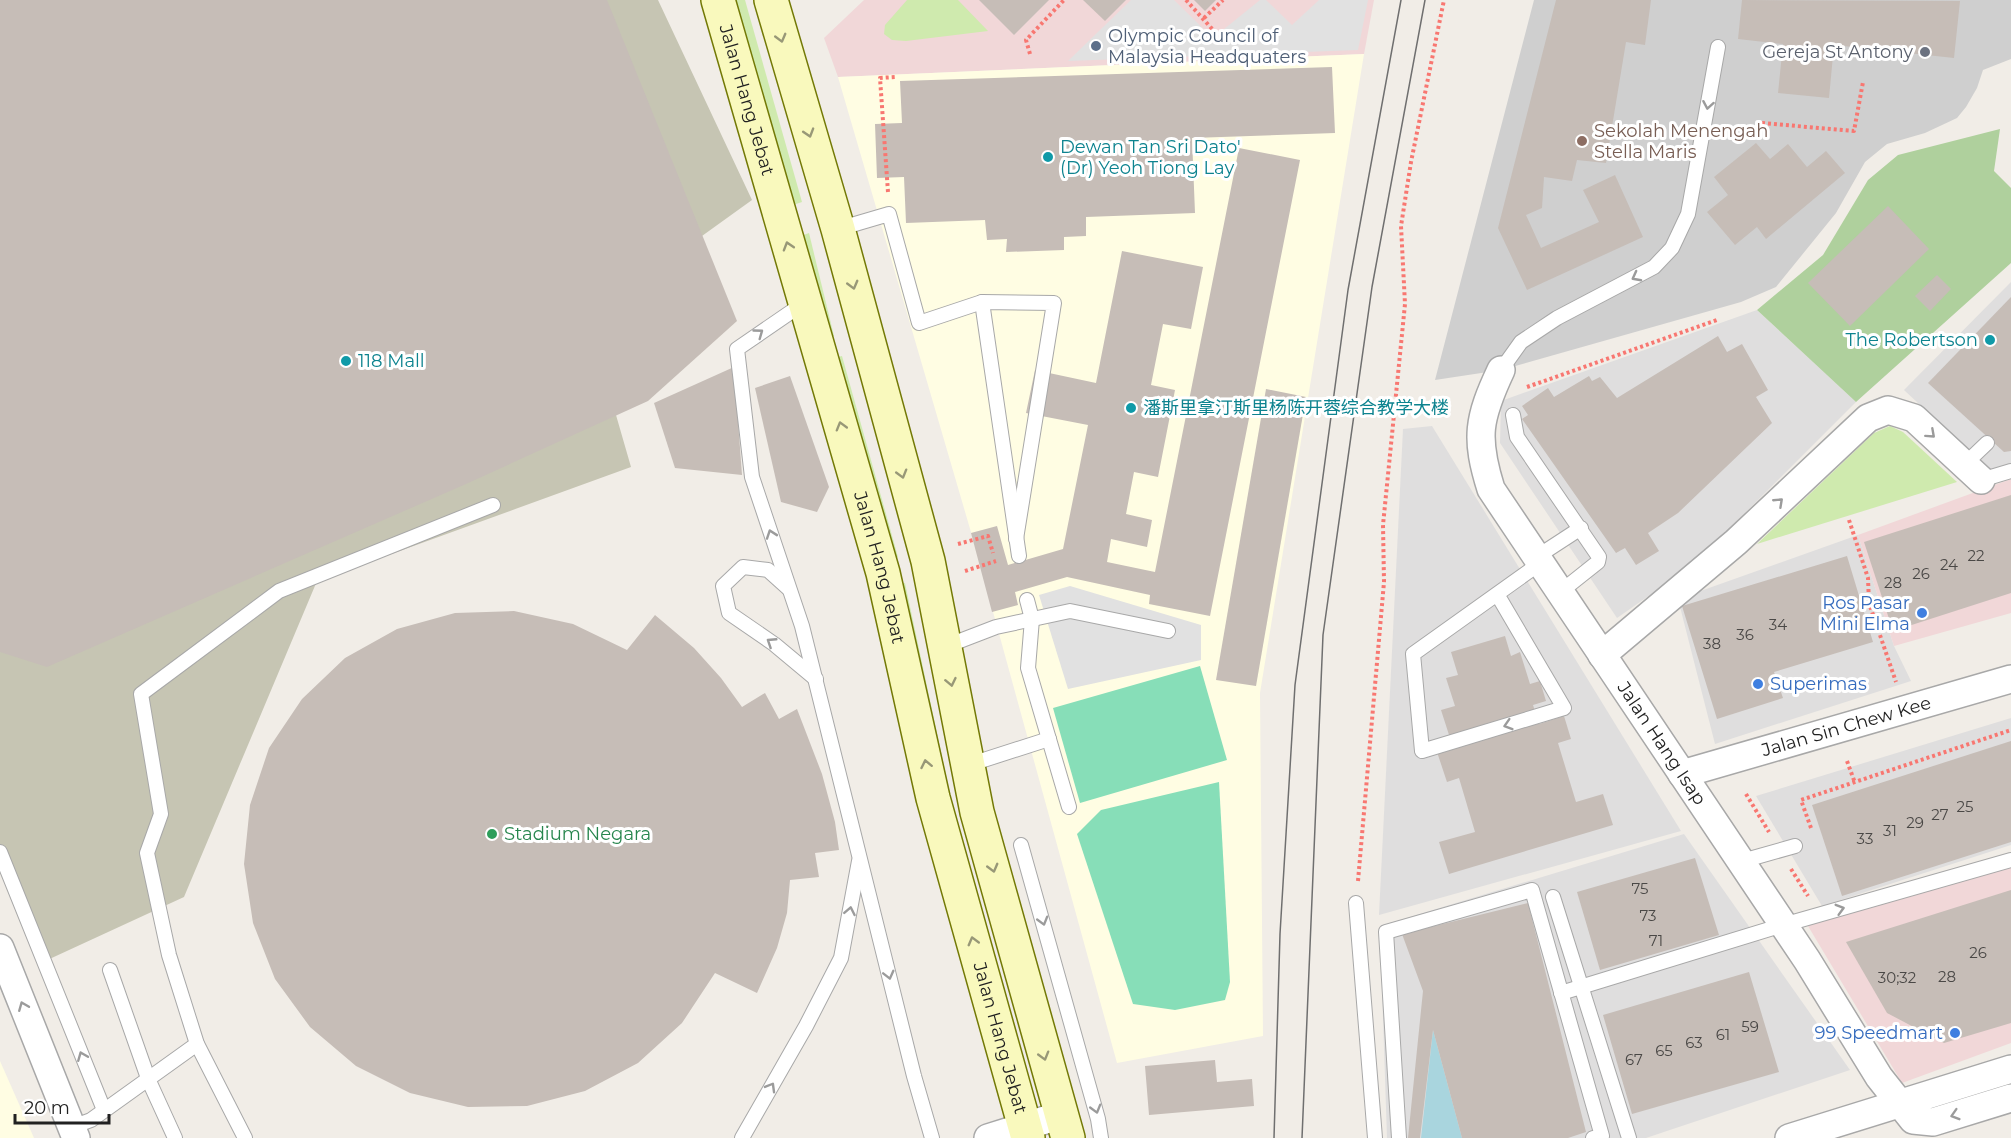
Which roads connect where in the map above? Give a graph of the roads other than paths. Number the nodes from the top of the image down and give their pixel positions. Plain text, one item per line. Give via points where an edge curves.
1 (718, 0) edge
2 (771, 0) edge
3 (1718, 47) dead end
4 (838, 228) junction
5 (806, 302) junction
6 (982, 302) junction
7 (1501, 370) joint
8 (1513, 415) dead end
9 (1987, 442) dead end
10 (2011, 471) edge
11 (1973, 472) junction
12 (494, 505) dead end
13 (1581, 528) junction
14 (1016, 539) junction
15 (1019, 556) road end
16 (1537, 561) junction
17 (790, 589) junction
18 (1559, 593) junction
19 (1497, 594) junction
20 (1027, 600) dead end
21 (1032, 619) junction
22 (1168, 631) dead end
23 (944, 646) junction
24 (1602, 655) junction
25 (816, 679) junction
26 (2011, 679) edge
27 (1049, 739) junction
28 (968, 765) junction
29 (1682, 774) junction
30 (1069, 807) dead end
31 (1021, 845) dead end
32 (1795, 846) dead end
33 (0, 852) edge
34 (860, 857) junction
35 (2011, 860) edge
36 (1742, 861) junction
37 (1553, 897) dead end
38 (1356, 903) road end
39 (1784, 925) junction
40 (0, 948) edge
41 (110, 970) dead end
42 (1582, 988) junction
43 (1561, 993) junction
44 (197, 1044) junction
45 (2011, 1069) edge
46 (149, 1081) junction
47 (2011, 1098) edge
48 (1899, 1105) junction
49 (104, 1110) junction
50 (1064, 1127) edge
51 (74, 1132) edge
52 (1026, 1132) edge
53 (175, 1138) edge
54 (245, 1138) edge
55 (742, 1138) edge
56 (932, 1138) edge
57 (988, 1138) edge
58 (1101, 1138) edge
59 (1374, 1138) edge
60 (1399, 1138) edge
61 (1593, 1138) edge
62 (1629, 1138) edge
63 (1789, 1138) edge

5 -> 1 street, Jalan Hang Jebat
2 -> 4 street, Jalan Hang Jebat
3 -> 7 lane via 1688,214 1672,248 1654,267 1593,291 1521,342
4 - 6 lane via 889,214 919,323
4 -> 23 street, Jalan Hang Jebat via 928,561
17 -> 5 lane via 752,477 737,349
52 -> 5 street, Jalan Hang Jebat via 933,798 883,573
6 - 14 lane
6 - 14 lane via 1054,303
7 - 16 street, Jalan Hang Isap via 1486,402 1480,456 1491,489
8 - 13 lane via 1517,437
9 - 11 lane
10 - 11 lane
24 -> 11 street via 1736,542 1868,418 1888,410 1914,418
12 - 44 lane via 279,591 141,694 161,814 147,853 169,955
13 - 16 lane
13 - 18 lane via 1597,551 1598,562
14 - 15 lane
16 - 18 street, Jalan Hang Isap
16 - 19 lane
17 - 25 lane
25 -> 17 lane via 729,613 723,586 743,567 768,570
18 - 24 street, Jalan Hang Isap
19 -> 19 lane via 1563,708 1422,752 1413,654
20 - 21 lane
21 - 22 lane via 1070,611
21 - 23 lane
21 - 27 lane via 1028,668
23 -> 28 street, Jalan Hang Jebat
24 - 29 street, Jalan Hang Isap
25 - 34 lane
26 - 29 street, Jalan Sin Chew Kee
27 - 28 lane
27 - 30 lane
28 -> 50 street, Jalan Hang Jebat via 977,812
29 - 36 street, Jalan Hang Isap
31 -> 58 lane
32 - 36 lane
49 -> 33 lane
55 -> 34 lane via 841,958
34 -> 56 lane
39 -> 35 lane
36 - 39 street, Jalan Hang Isap
37 - 42 lane
38 - 59 lane
39 - 42 lane
39 - 48 street, Jalan Hang Isap
51 -> 40 street
41 - 46 lane
42 - 43 lane
42 - 62 lane
43 - 60 lane via 1532,890 1386,932
43 - 61 lane via 1563,1013 1602,1136
44 - 46 lane
44 - 54 lane
45 - 48 street
46 - 49 lane
46 - 53 lane
47 -> 48 street, Jalan Hang Isap via 1921,1123
48 - 63 street
49 - 51 lane
50 - 52 street
52 - 57 street

